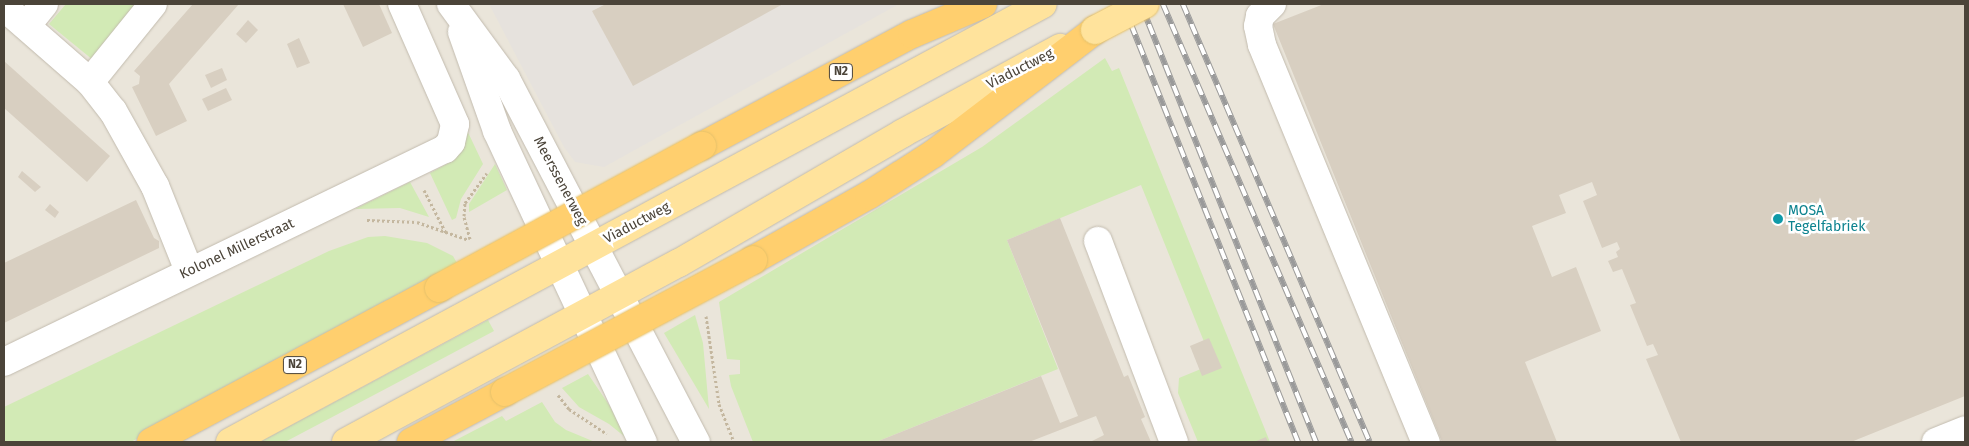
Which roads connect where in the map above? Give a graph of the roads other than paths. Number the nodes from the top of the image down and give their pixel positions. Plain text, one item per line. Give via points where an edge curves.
1 (44, 4) edge
2 (153, 4) edge
3 (402, 4) edge
4 (982, 4) edge
5 (1043, 4) edge
6 (1145, 4) edge
7 (1272, 4) edge
8 (4, 6) edge
9 (452, 6) edge
10 (27, 25) junction
11 (1095, 30) junction
12 (90, 82) junction
13 (1098, 241) dead end
14 (594, 246) junction
15 (560, 264) junction
16 (190, 271) junction
17 (619, 295) junction
18 (583, 315) junction
19 (4, 362) edge
20 (1965, 430) edge
21 (152, 442) edge
22 (230, 442) edge
23 (346, 442) edge
24 (411, 442) edge
25 (643, 442) edge
26 (696, 442) edge
27 (1174, 442) edge
28 (1426, 442) edge
29 (1936, 442) edge

1 - 10 street
2 - 12 street
3 - 16 street, Kolonel Millerstraat via 455,124 451,142 445,149 412,166
4 - 21 highway, N2, bridge via 912,34
5 - 14 main road, Viaductweg
6 - 11 main road, Viaductweg, bridge
7 - 28 street via 1260,16 1260,40
8 - 10 street
9 - 14 street, Meerssenerweg via 506,79
9 - 15 street, Meerssenerweg via 497,132
10 - 12 street
11 - 17 main road, Viaductweg via 982,88
11 - 24 highway, bridge via 933,154 869,195
12 - 16 street via 113,111 155,186
13 - 27 street
14 - 15 main road, Viaductweg
14 - 17 street, Meerssenerweg
15 - 18 street, Meerssenerweg
15 - 22 main road, Viaductweg
16 - 19 street, Kolonel Millerstraat
17 - 18 main road, Viaductweg
17 - 26 street, Meerssenerweg
18 - 23 main road, Viaductweg
18 - 25 street, Meerssenerweg
20 - 29 street

